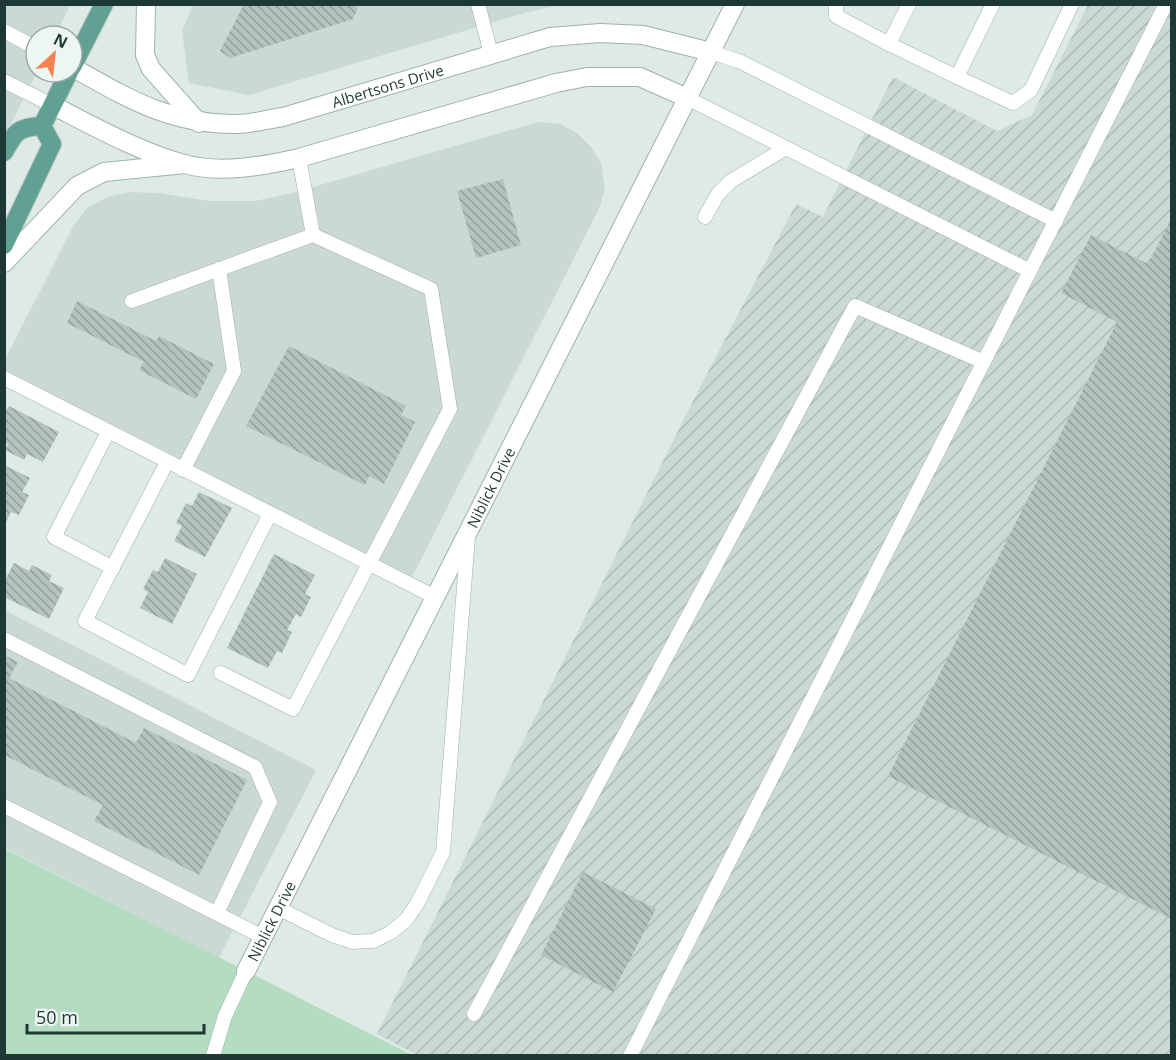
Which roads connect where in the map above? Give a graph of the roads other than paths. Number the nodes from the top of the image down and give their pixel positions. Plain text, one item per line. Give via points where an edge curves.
1 (104, 4) edge
2 (146, 4) edge
3 (478, 4) edge
4 (735, 4) edge
5 (836, 4) edge
6 (909, 4) edge
7 (993, 4) edge
8 (1072, 4) edge
9 (1166, 4) edge
10 (4, 31) edge
11 (24, 42) edge
12 (84, 43) edge
13 (889, 44) junction
14 (711, 52) junction
15 (492, 54) junction
16 (84, 73) edge
17 (957, 77) junction
18 (4, 81) edge
19 (63, 84) edge
20 (687, 98) junction
21 (52, 105) junction
22 (199, 123) junction
23 (42, 126) junction
24 (786, 148) junction
25 (4, 152) edge
26 (299, 159) junction
27 (185, 164) junction
28 (705, 217) dead end
29 (1056, 221) junction
30 (313, 235) junction
31 (4, 245) edge
32 (4, 263) edge
33 (219, 269) junction
34 (1030, 270) junction
35 (132, 301) dead end
36 (984, 362) junction
37 (4, 378) edge
38 (108, 432) junction
39 (167, 462) junction
40 (183, 470) junction
41 (270, 514) junction
42 (468, 532) junction
43 (368, 564) junction
44 (113, 567) junction
45 (435, 597) junction
46 (4, 639) edge
47 (221, 673) dead end
48 (4, 806) edge
49 (278, 908) junction
50 (217, 913) junction
51 (264, 937) junction
52 (246, 971) joint
53 (474, 1014) dead end
54 (213, 1056) edge
55 (630, 1056) edge

1 - 12 main road
2 - 22 street via 145,55 151,69
3 - 15 lane
4 - 14 street, Niblick Drive
5 - 13 lane via 837,16
6 - 13 lane
7 - 17 lane
8 - 17 lane via 1031,90 1013,103
9 - 29 lane
10 - 11 lane
13 - 17 lane
14 - 15 street, Albertsons Drive via 643,35 600,33 550,37
14 - 20 street, Niblick Drive
14 - 29 lane via 741,62
15 - 22 street, Albertsons Drive via 283,117 239,124
16 - 22 street, Albertsons Drive via 152,109
18 - 21 lane
19 - 21 main road
20 - 24 lane
20 - 26 street via 639,77 587,77
20 - 42 street, Niblick Drive
21 - 23 main road
21 - 27 street via 120,140
23 - 25 main road via 17,132
23 - 31 main road via 52,144
24 - 28 lane via 731,181
24 - 34 lane
26 - 27 street via 259,167
26 - 30 lane
27 - 32 street via 104,172 77,186
29 - 34 lane
30 - 33 lane
30 - 43 lane via 431,289 450,409
33 - 35 lane
33 - 40 lane via 234,371
34 - 36 lane
36 - 53 lane via 855,306
36 - 55 lane
37 - 38 lane
38 - 39 lane
38 - 44 lane via 54,537
39 - 40 lane
39 - 44 lane
40 - 41 lane
41 - 43 lane
41 - 44 lane via 188,675 85,621
42 - 45 street, Niblick Drive
42 - 49 lane via 443,852 417,904 390,933 373,941 352,942
43 - 45 lane
43 - 47 lane via 293,709
45 - 49 street, Niblick Drive
46 - 50 lane via 255,767 270,802
48 - 50 lane
49 - 51 street, Niblick Drive
50 - 51 lane
51 - 52 street, Niblick Drive
52 - 54 lane via 225,1016

